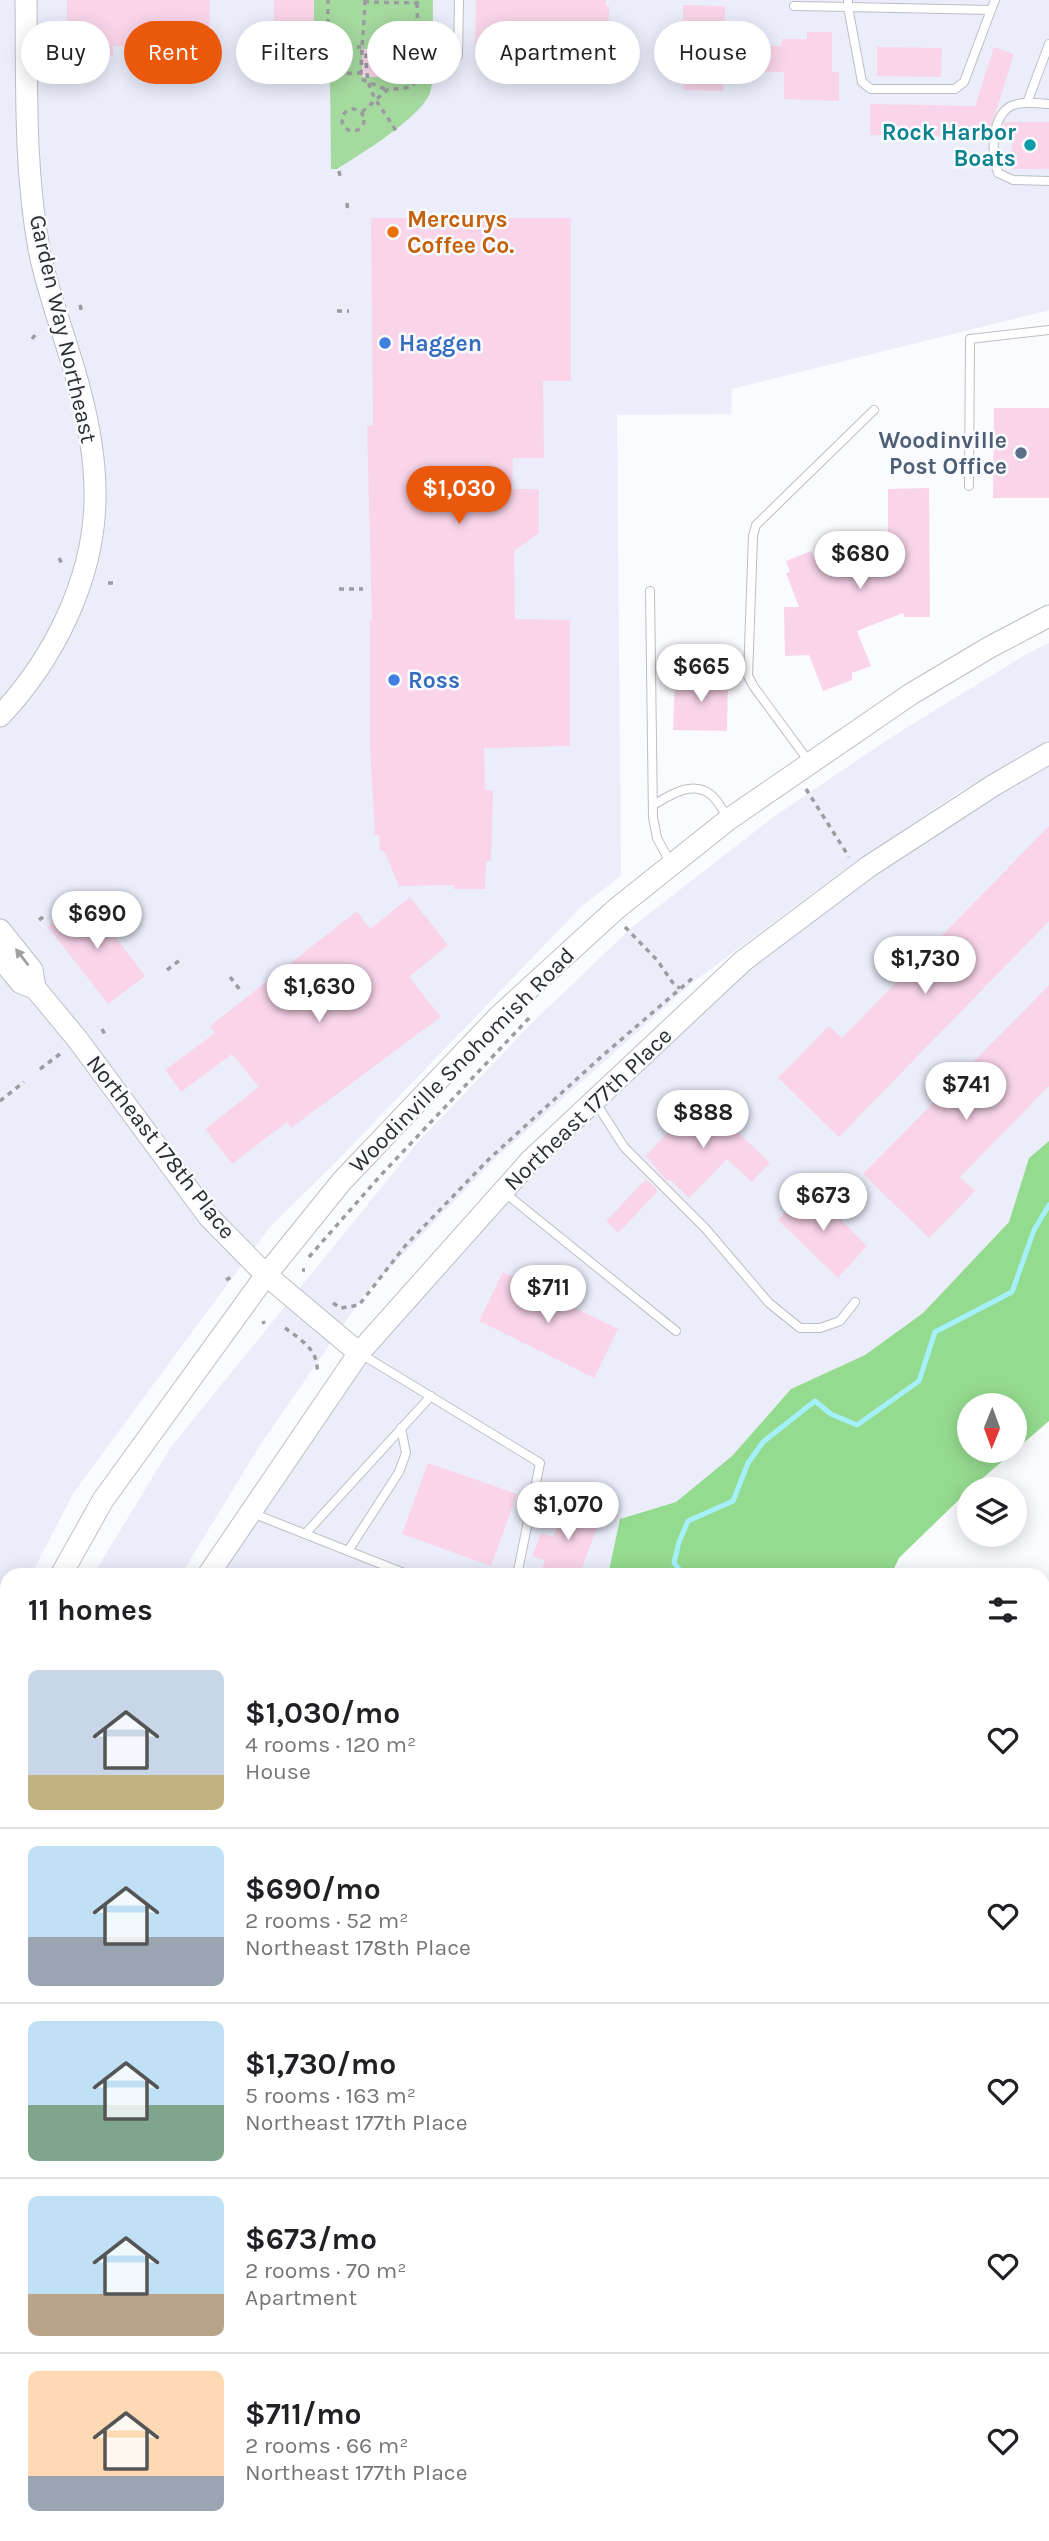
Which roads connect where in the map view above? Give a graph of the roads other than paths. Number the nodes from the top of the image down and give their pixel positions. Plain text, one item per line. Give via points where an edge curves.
1 (26, 0) edge
2 (459, 0) edge
3 (995, 0) edge
4 (848, 4) edge
5 (793, 6) dead end
6 (991, 10) junction
7 (459, 21) edge
8 (1049, 44) edge
9 (1027, 103) junction
10 (1049, 104) edge
11 (1049, 181) edge
12 (1049, 330) edge
13 (874, 410) dead end
14 (969, 486) dead end
15 (650, 591) dead end
16 (1049, 616) edge
17 (0, 716) edge
18 (1049, 752) edge
19 (806, 777) junction
20 (653, 805) junction
21 (729, 819) junction
22 (671, 864) junction
23 (0, 930) edge
24 (0, 957) edge
25 (34, 988) junction
26 (595, 1100) junction
27 (503, 1191) junction
28 (266, 1275) junction
29 (855, 1302) dead end
30 (676, 1331) dead end
31 (359, 1353) junction
32 (431, 1396) junction
33 (401, 1428) junction
34 (251, 1513) junction
35 (305, 1534) junction
36 (348, 1551) junction
37 (65, 1568) edge
38 (213, 1568) edge
39 (391, 1568) edge
40 (518, 1568) edge

1 - 17 street, Garden Way Northeast via 30,180 39,250 79,385 89,431 95,503 89,551 52,649
2 - 7 lane
3 - 6 lane
4 - 5 lane
4 - 6 lane
4 - 6 lane via 862,82 871,89 955,89 964,82
8 - 9 lane
9 - 10 lane
9 - 11 lane via 1011,106 1000,115 995,132 996,166 998,173 1013,180
12 - 14 lane via 970,340
13 - 19 lane via 757,525 753,536 748,676
15 - 20 lane
16 - 19 street, Woodinville Snohomish Road via 911,694
18 - 26 street, Northeast 177th Place via 860,873 743,961
19 - 21 street, Woodinville Snohomish Road
20 - 21 lane via 678,790 691,789 710,793
20 - 22 lane via 657,838
21 - 22 street, Woodinville Snohomish Road
22 - 28 street, Woodinville Snohomish Road via 499,1016 342,1181
25 -> 23 street, Northeast 178th Place via 32,970
24 - 25 street, Northeast 178th Place via 21,983
25 - 28 street, Northeast 178th Place via 209,1217
26 - 27 street, Northeast 177th Place
26 - 29 lane via 624,1147 705,1228 769,1303 800,1328 840,1321
27 - 30 lane
27 - 31 street, Northeast 177th Place
28 - 31 street, Northeast 178th Place
28 - 37 street, Woodinville Snohomish Road via 103,1500
31 - 32 lane
31 - 34 street, Northeast 177th Place
32 - 33 lane
32 - 40 lane via 540,1463
33 - 35 lane
33 - 36 lane via 406,1453 399,1472
34 - 35 lane
34 - 38 street, Northeast 177th Place
35 - 36 lane
36 - 39 lane

